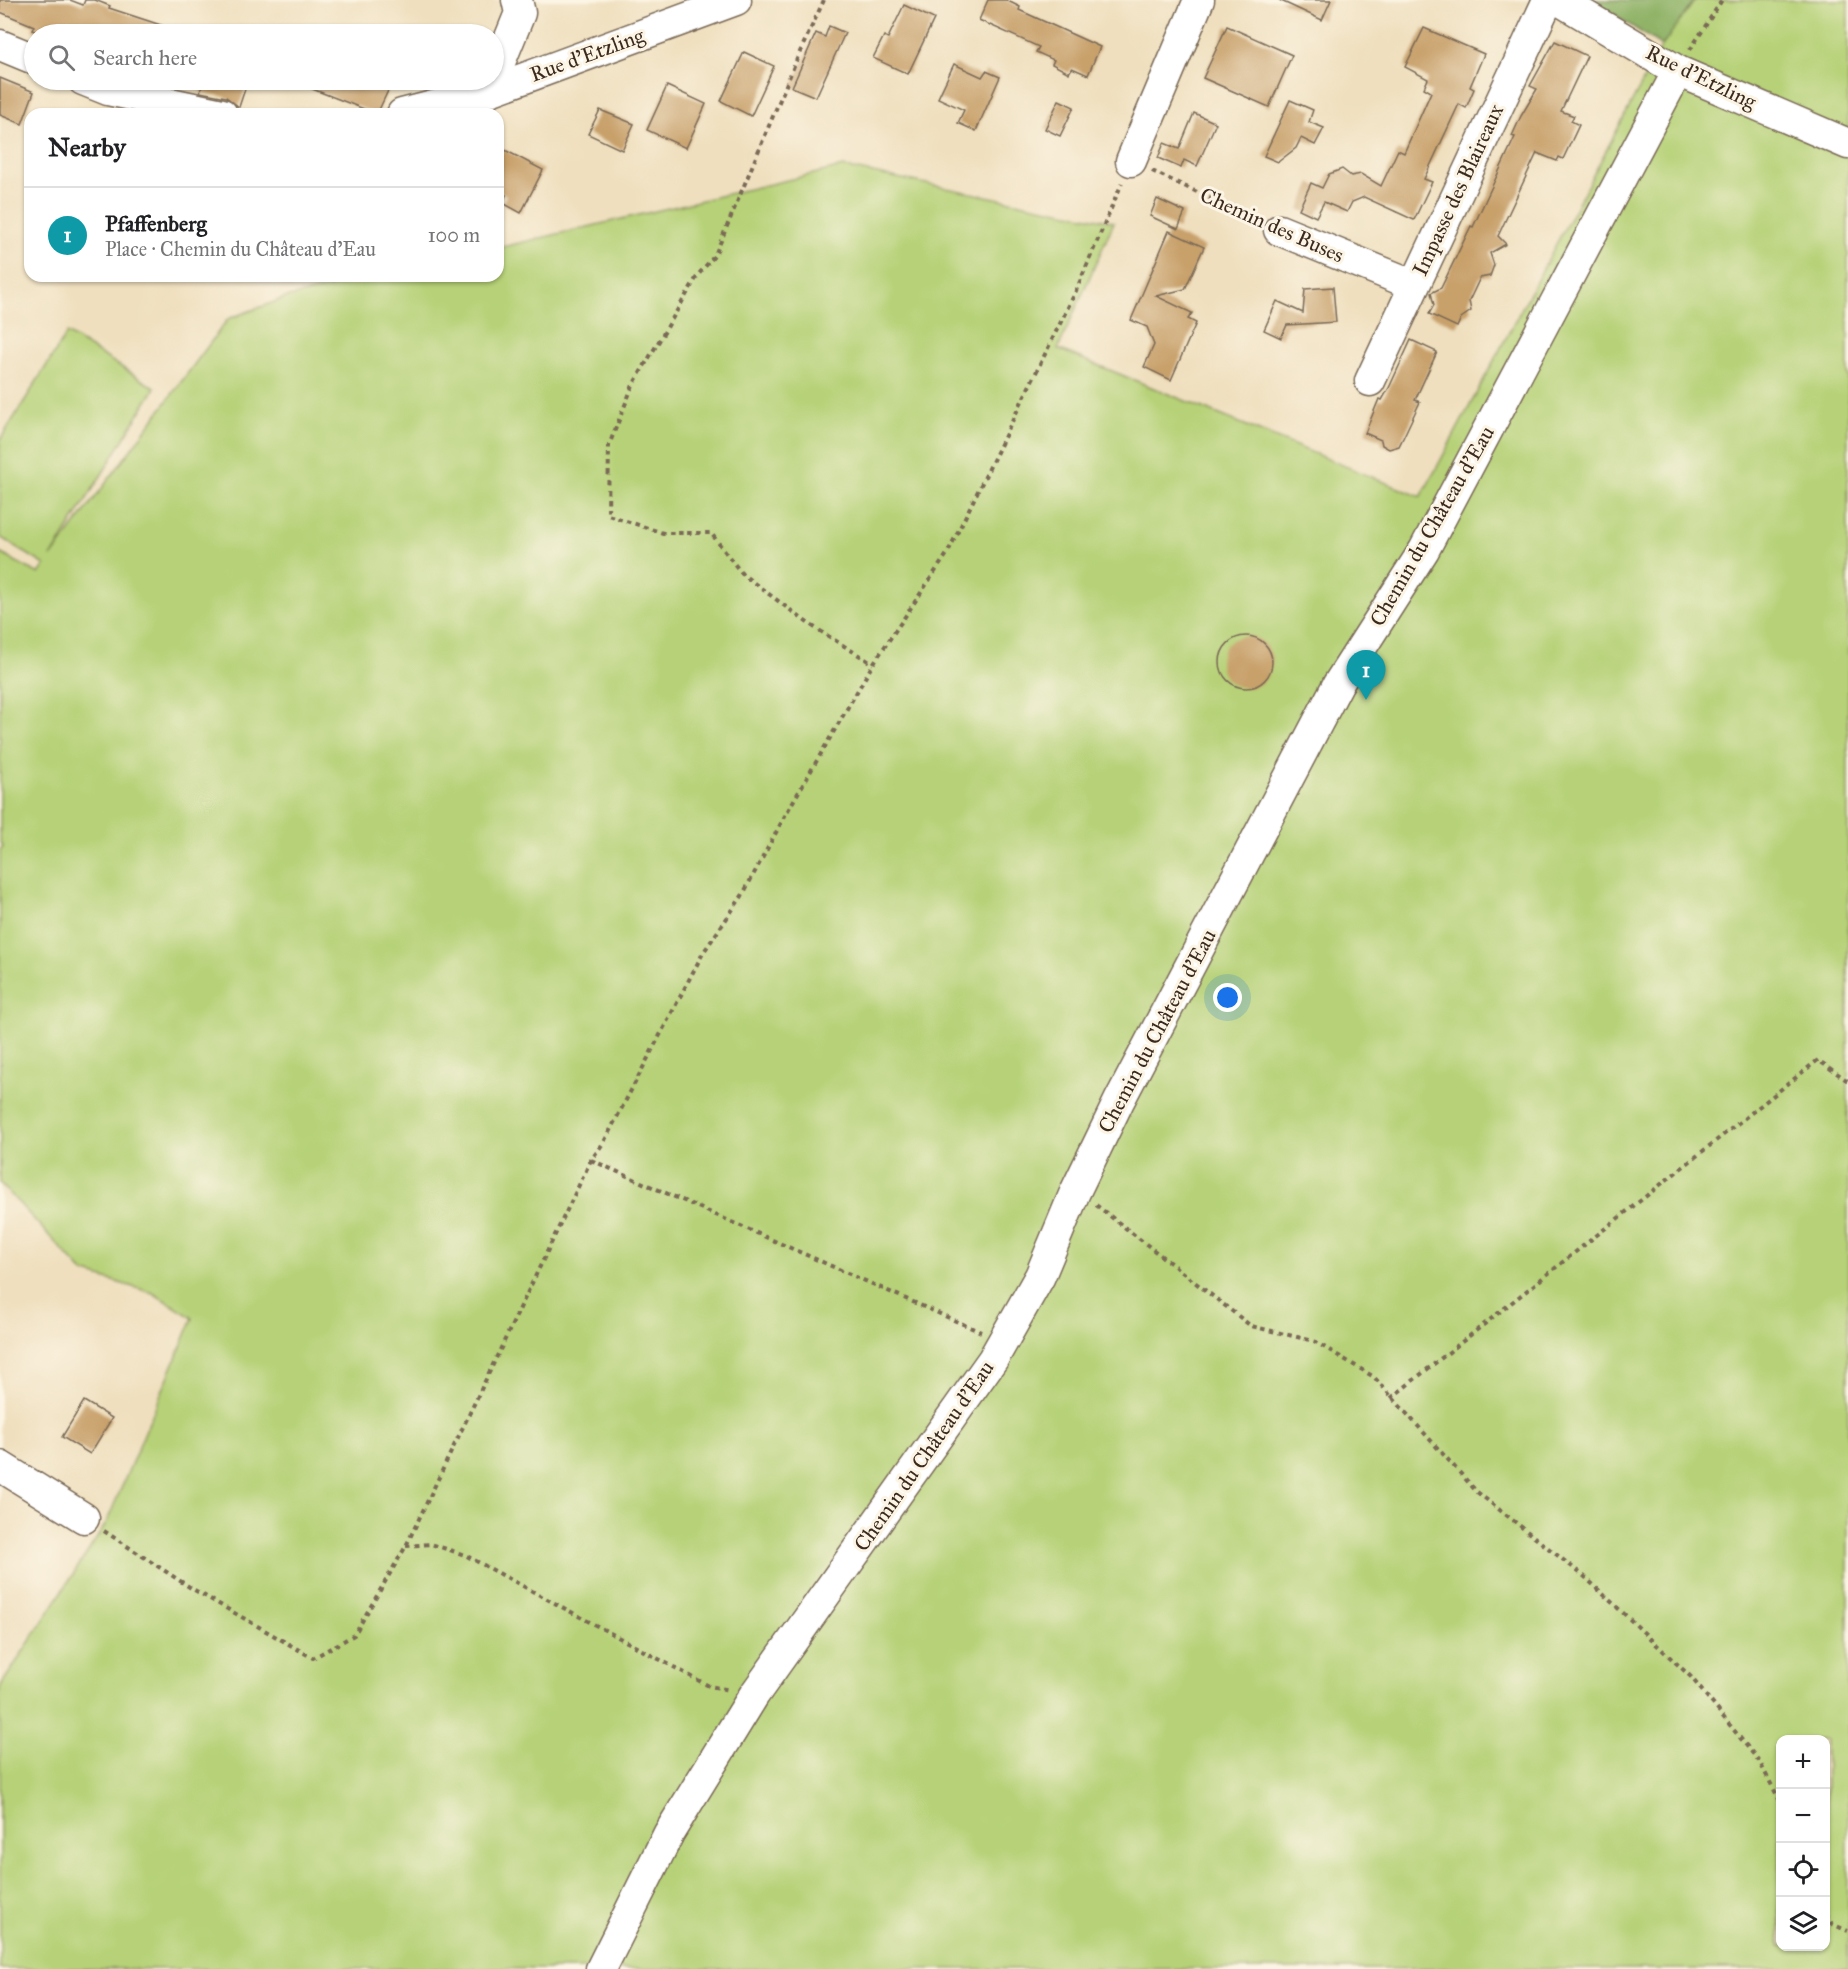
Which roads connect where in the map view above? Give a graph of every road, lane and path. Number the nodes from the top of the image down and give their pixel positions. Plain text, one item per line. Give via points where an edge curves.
1 (517, 0) edge
2 (735, 0) edge
3 (824, 0) edge
4 (1199, 0) edge
5 (1548, 0) edge
6 (1559, 0) edge
7 (1722, 0) edge
8 (0, 45) edge
9 (504, 52) edge
10 (24, 55) edge
11 (1678, 71) junction
12 (504, 79) edge
13 (108, 90) edge
14 (471, 90) edge
15 (194, 108) edge
16 (419, 108) edge
17 (1848, 144) edge
18 (1131, 161) junction
19 (1279, 230) joint
20 (1414, 285) junction
21 (1370, 381) dead end
22 (873, 664) junction
23 (1848, 1082) edge
24 (591, 1160) junction
25 (1075, 1192) junction
26 (1004, 1342) junction
27 (1391, 1398) junction
28 (0, 1466) edge
29 (84, 1518) joint
30 (406, 1546) junction
31 (754, 1695) junction
32 (1776, 1794) edge
33 (1830, 1921) edge
34 (1848, 1931) edge
35 (601, 1969) edge

1 - 9 street via 520,13
2 - 12 street, Rue d'Etzling
3 - 22 path via 716,255 698,274 633,385 609,446 608,515 663,533 711,533 742,574 809,624
4 - 18 street
5 - 20 street, Impasse des Blaireaux
6 - 11 street, Rue d'Etzling
7 - 11 path
8 - 10 street
11 - 17 street, Rue d'Etzling
11 - 25 street, Chemin du Château d'Eau via 1424,550 1338,684
13 - 15 street
14 - 16 street, Rue d'Etzling
18 - 19 path, Chemin des Buses
18 - 22 path via 1075,293 946,554
19 - 20 street, Chemin des Buses
20 - 21 street, Impasse des Blaireaux
22 - 24 path via 742,896 703,953
23 - 27 path via 1818,1060
24 - 26 path
24 - 30 path
25 - 26 street, Chemin du Château d'Eau via 1040,1276
25 - 27 path via 1111,1215 1251,1326 1314,1341 1374,1377
26 - 31 street, Chemin du Château d'Eau
27 - 32 path via 1477,1492 1585,1577 1691,1677 1759,1761
28 - 29 street
29 - 30 path via 191,1588 313,1658 354,1635
30 - 31 path via 431,1544 465,1555 709,1686
31 - 35 street, Chemin du Château d'Eau via 669,1833
33 - 34 path

